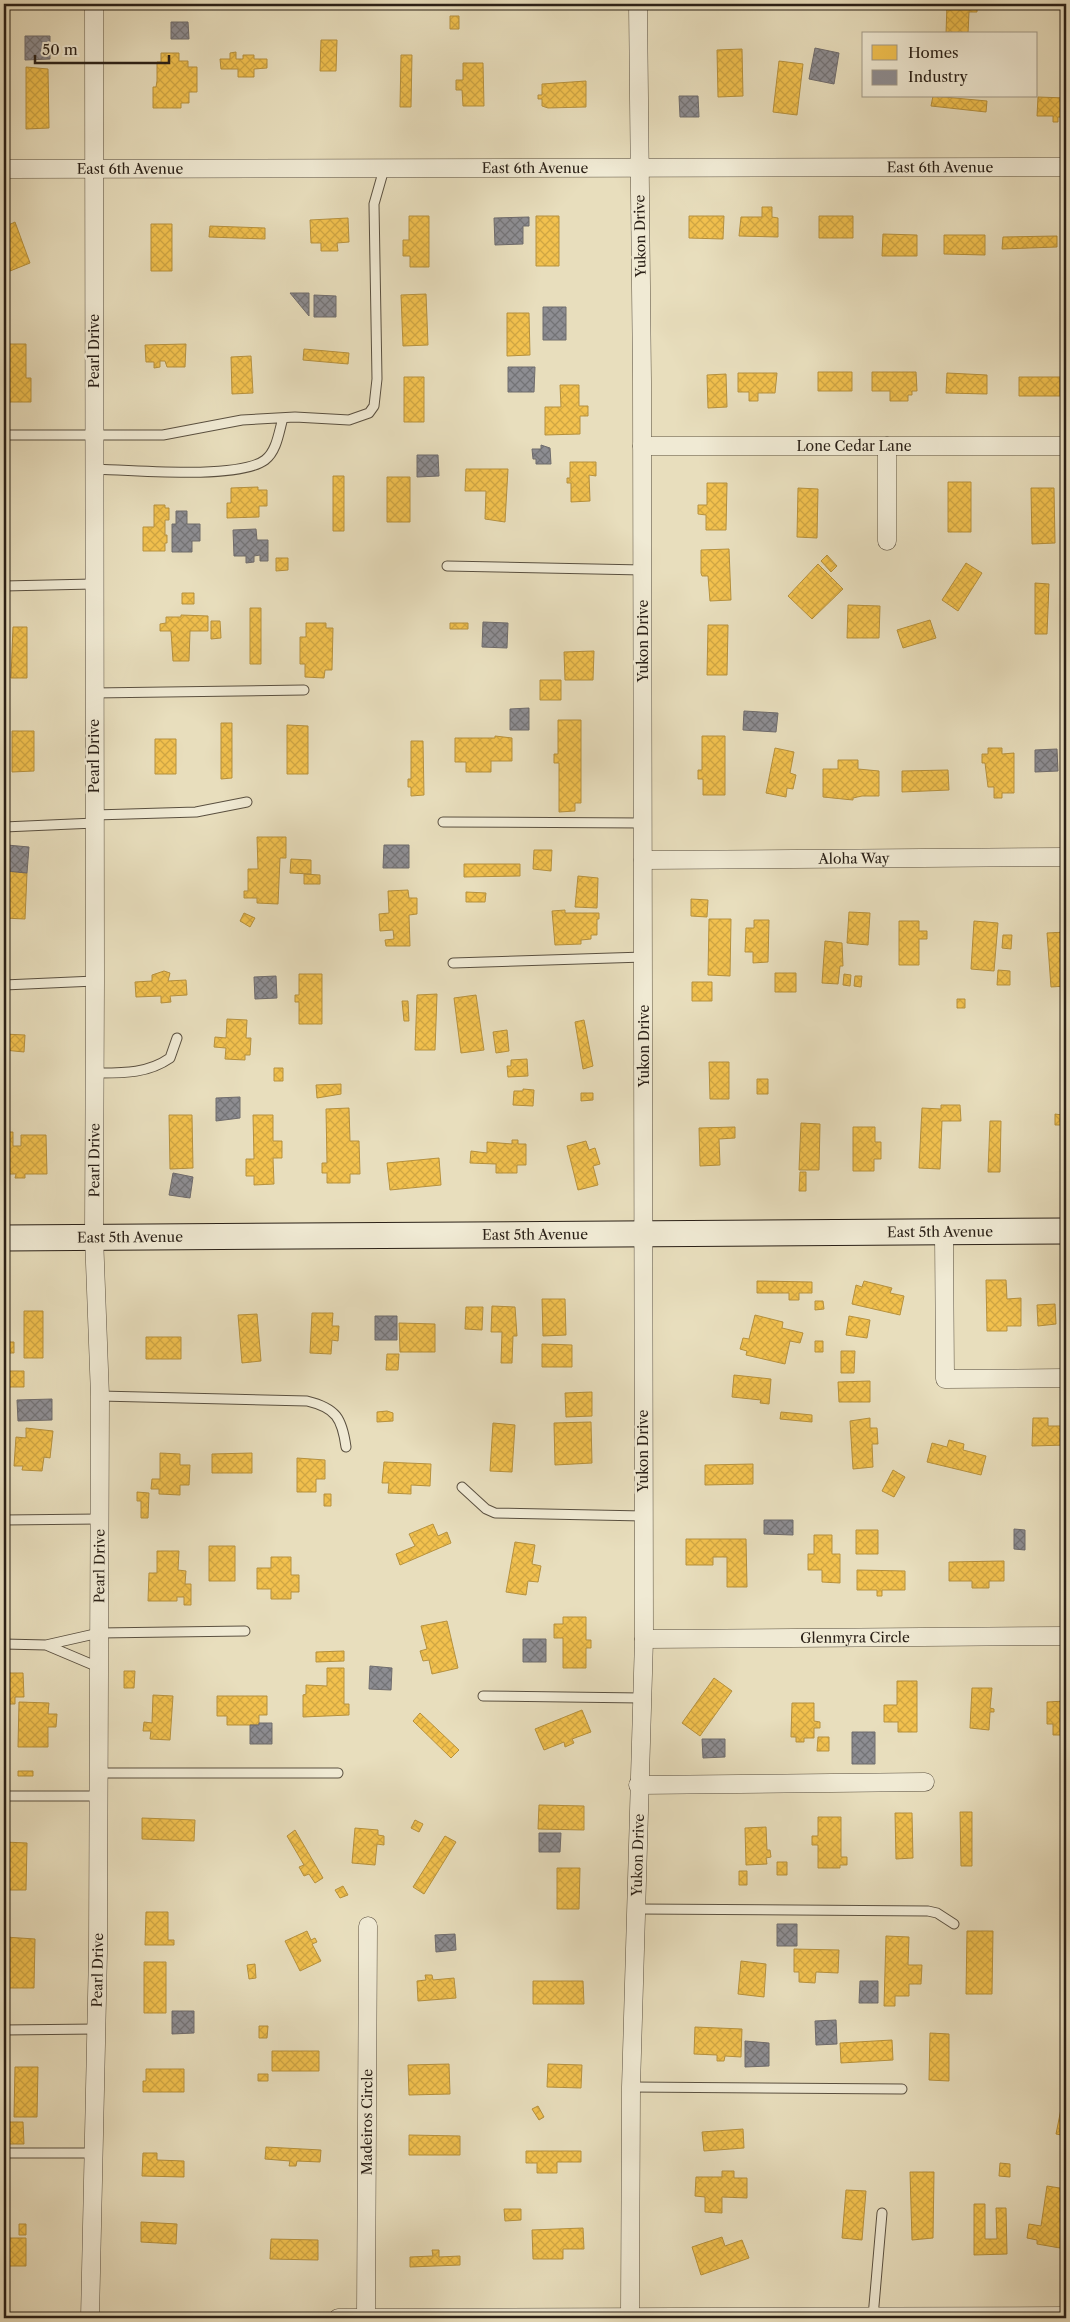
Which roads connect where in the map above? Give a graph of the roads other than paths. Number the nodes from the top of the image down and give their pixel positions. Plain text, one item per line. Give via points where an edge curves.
1 (94, 4) edge
2 (638, 4) edge
3 (1066, 167) edge
4 (94, 168) junction
5 (384, 168) junction
6 (639, 168) junction
7 (4, 169) edge
8 (283, 418) junction
9 (4, 435) edge
10 (93, 436) junction
11 (642, 446) junction
12 (887, 446) junction
13 (1066, 446) edge
14 (94, 469) junction
15 (887, 540) dead end
16 (446, 566) dead end
17 (643, 570) junction
18 (93, 584) junction
19 (4, 586) edge
20 (304, 690) dead end
21 (94, 693) junction
22 (247, 802) dead end
23 (94, 819) junction
24 (443, 822) dead end
25 (643, 823) junction
26 (4, 827) edge
27 (1066, 856) edge
28 (643, 860) junction
29 (644, 958) junction
30 (453, 963) dead end
31 (96, 981) junction
32 (4, 985) edge
33 (177, 1038) dead end
34 (95, 1073) junction
35 (1066, 1231) edge
36 (944, 1232) junction
37 (643, 1234) junction
38 (94, 1236) junction
39 (4, 1238) edge
40 (1066, 1378) edge
41 (100, 1396) junction
42 (346, 1447) dead end
43 (462, 1487) dead end
44 (644, 1516) junction
45 (99, 1519) junction
46 (4, 1520) edge
47 (245, 1631) dead end
48 (99, 1634) junction
49 (1066, 1636) edge
50 (644, 1639) junction
51 (4, 1644) edge
52 (46, 1645) junction
53 (98, 1667) junction
54 (483, 1696) dead end
55 (641, 1698) junction
56 (98, 1773) junction
57 (338, 1773) dead end
58 (925, 1782) dead end
59 (638, 1785) junction
60 (4, 1796) edge
61 (98, 1796) junction
62 (638, 1910) junction
63 (954, 1924) dead end
64 (368, 1926) dead end
65 (96, 2029) junction
66 (4, 2030) edge
67 (631, 2087) junction
68 (902, 2089) dead end
69 (4, 2154) edge
70 (93, 2154) junction
71 (882, 2214) dead end
72 (630, 2316) junction
73 (1066, 2316) edge
74 (873, 2317) junction
75 (90, 2318) edge
76 (338, 2318) edge
77 (366, 2318) edge
78 (519, 2318) edge
79 (779, 2318) edge

1 - 4 street, Pearl Drive
2 - 6 street, Yukon Drive
3 - 6 street, East 6th Avenue
4 - 5 street, East 6th Avenue
4 - 7 street, East 6th Avenue
4 - 10 street, Pearl Drive
5 - 6 street, East 6th Avenue
5 - 8 lane via 374,204 377,379 374,406 370,413 349,420
6 - 11 street, Yukon Drive
8 - 10 lane via 242,420 163,435
8 - 14 lane via 273,450 266,459 253,466 205,472
9 - 10 lane
10 - 14 street, Pearl Drive
11 - 12 street, Lone Cedar Lane
11 - 17 street, Yukon Drive
12 - 13 street, Lone Cedar Lane
12 - 15 street
14 - 18 street, Pearl Drive
16 - 17 lane
17 - 25 street, Yukon Drive
18 - 19 lane
18 - 21 street, Pearl Drive
20 - 21 lane
21 - 23 street, Pearl Drive
22 - 23 lane via 196,812
23 - 26 lane
23 - 31 street, Pearl Drive
24 - 25 lane
25 - 28 street, Yukon Drive
27 - 28 street, Aloha Way
28 - 29 street, Yukon Drive
29 - 30 lane
29 - 37 street, Yukon Drive
31 - 32 lane
31 - 34 street, Pearl Drive
33 - 34 lane via 170,1058 150,1069
34 - 38 street, Pearl Drive
35 - 36 street, East 5th Avenue
36 - 37 street, East 5th Avenue
36 - 40 street via 945,1379
37 - 38 street, East 5th Avenue
37 - 44 street, Yukon Drive
38 - 39 street, East 5th Avenue
38 - 41 street, Pearl Drive
41 - 42 lane via 307,1401 336,1414
41 - 45 street, Pearl Drive
43 - 44 lane via 486,1509 495,1512
44 - 50 street, Yukon Drive
45 - 46 lane
45 - 48 street, Pearl Drive
47 - 48 lane
48 - 52 lane
48 - 53 street, Pearl Drive
49 - 50 street, Glenmyra Circle
50 - 55 street, Yukon Drive
51 - 52 lane
52 - 53 lane
53 - 56 street, Pearl Drive
54 - 55 lane
55 - 59 street, Yukon Drive
56 - 57 lane
56 - 61 street, Pearl Drive
58 - 59 street
59 - 62 street, Yukon Drive
60 - 61 lane
61 - 65 street, Pearl Drive
62 - 63 lane via 928,1911
62 - 67 street, Yukon Drive
64 - 77 street, Madeiros Circle
65 - 66 lane
65 - 70 street, Pearl Drive
67 - 68 lane
67 - 72 street, Yukon Drive
69 - 70 lane
70 - 75 street, Pearl Drive
71 - 74 lane
72 - 78 street
72 - 79 street
73 - 74 street
74 - 79 street
76 - 77 street
77 - 78 street

